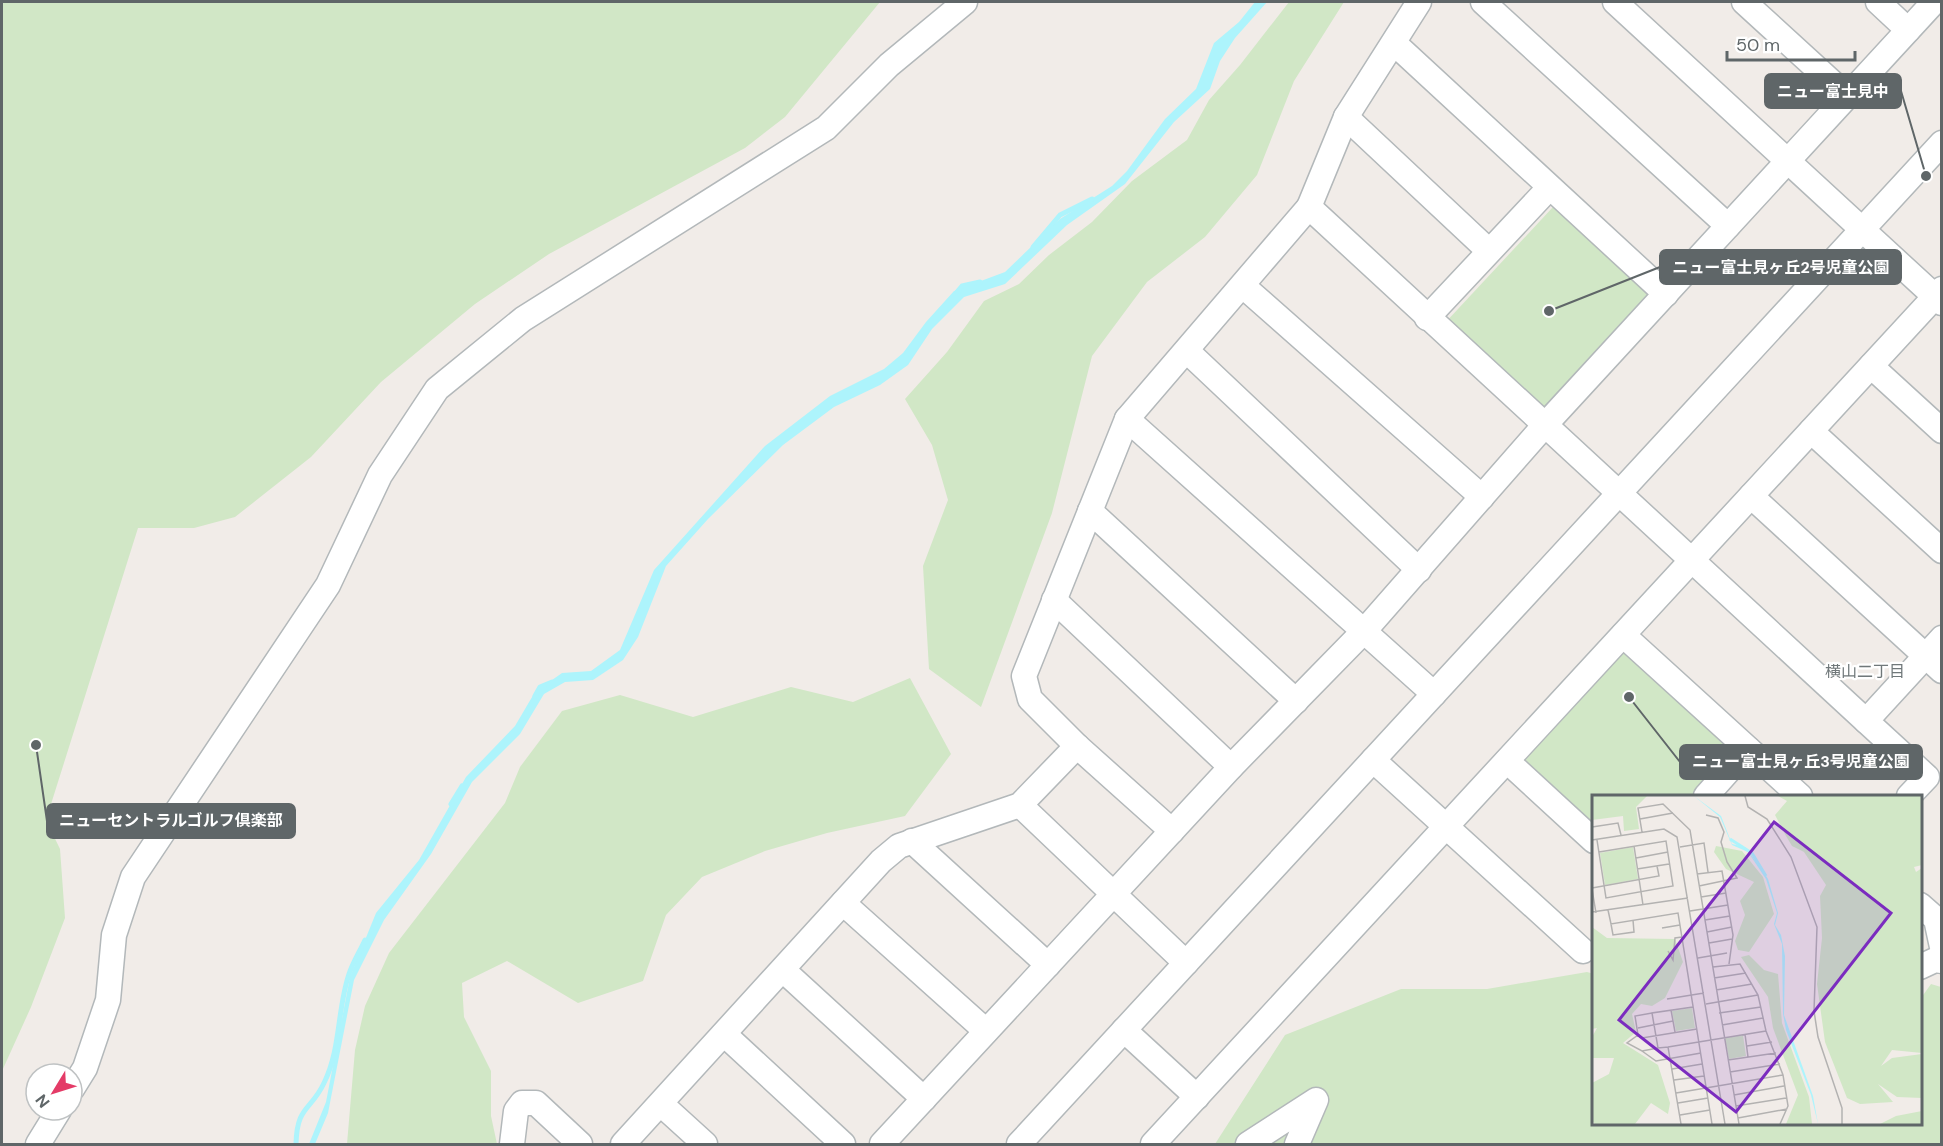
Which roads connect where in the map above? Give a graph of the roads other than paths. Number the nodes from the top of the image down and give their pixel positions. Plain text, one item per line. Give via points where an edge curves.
1 (965, 2) edge
2 (1419, 2) edge
3 (1483, 2) edge
4 (1615, 2) edge
5 (1744, 2) edge
6 (1878, 2) edge
7 (1934, 2) edge
8 (1908, 30) junction
9 (1394, 43) junction
10 (1846, 96) junction
11 (1346, 117) junction
12 (1941, 143) edge
13 (1788, 161) junction
14 (1549, 188) junction
15 (1309, 207) junction
16 (1728, 226) junction
17 (1861, 230) junction
18 (1489, 250) junction
19 (1243, 286) junction
20 (1666, 294) junction
21 (1939, 296) edge
22 (1427, 318) junction
23 (1186, 351) junction
24 (1871, 366) junction
25 (1127, 418) junction
26 (1545, 426) junction
27 (1811, 430) junction
28 (1941, 431) edge
29 (1619, 493) junction
30 (1751, 496) junction
31 (1482, 497) junction
32 (1090, 511) junction
33 (1941, 551) edge
34 (1691, 561) junction
35 (1419, 570) junction
36 (1054, 600) junction
37 (1365, 630) junction
38 (1623, 635) junction
39 (1941, 638) edge
40 (1933, 664) edge
41 (1434, 694) junction
42 (1296, 701) junction
43 (1866, 721) junction
44 (1077, 746) junction
45 (1748, 749) junction
46 (1373, 760) junction
47 (1507, 761) junction
48 (1232, 766) junction
49 (1934, 784) edge
50 (1707, 795) edge
51 (1799, 795) edge
52 (1911, 795) edge
53 (1020, 805) junction
54 (1446, 828) junction
55 (1172, 831) junction
56 (1592, 840) edge
57 (912, 842) junction
58 (1113, 895) junction
59 (843, 903) junction
60 (1922, 906) edge
61 (1941, 947) edge
62 (1583, 951) dead end
63 (1941, 961) edge
64 (1186, 963) junction
65 (1048, 965) junction
66 (1922, 966) edge
67 (783, 970) junction
68 (1124, 1030) junction
69 (987, 1032) junction
70 (724, 1034) junction
71 (84, 1070) edge
72 (1197, 1097) junction
73 (924, 1099) junction
74 (660, 1104) junction
75 (52, 1122) edge
76 (38, 1144) edge
77 (512, 1144) edge
78 (580, 1144) edge
79 (623, 1144) edge
80 (705, 1144) edge
81 (843, 1144) edge
82 (882, 1144) edge
83 (1019, 1144) edge
84 (1153, 1144) edge
85 (1248, 1144) edge
86 (1297, 1144) edge

1 - 71 street via 889,64 826,128 524,319 437,388 380,474 328,585 133,877 114,935 108,1000
2 - 9 street
3 - 16 street
4 - 13 street
5 - 10 street
6 - 8 street
7 - 8 street
8 - 10 street
9 - 11 street
9 - 14 street
10 - 13 street
11 - 15 street
11 - 18 street
12 - 17 street
13 - 16 street
13 - 17 street
14 - 18 street
14 - 20 street
15 - 19 street
15 - 22 street
16 - 20 street
17 - 21 street
17 - 29 street
18 - 22 street
19 - 23 street
19 - 31 street
20 - 26 street
21 - 24 street
22 - 26 street
23 - 25 street
23 - 35 street
24 - 27 street
24 - 28 street
25 - 32 street
25 - 37 street
26 - 29 street
26 - 31 street
27 - 30 street
27 - 33 street
29 - 34 street
29 - 41 street
30 - 34 street
30 - 40 street
31 - 35 street
32 - 36 street
32 - 42 street
34 - 38 street
34 - 43 street
35 - 37 street
36 - 44 street via 1024,676 1030,699
36 - 48 street
37 - 41 street
37 - 42 street
38 - 45 street
38 - 47 street
39 - 40 street
40 - 43 street
41 - 46 street
42 - 48 street
43 - 49 street
44 - 53 street
44 - 55 street
45 - 50 street
45 - 51 street
46 - 54 street
46 - 64 street
47 - 54 street
47 - 56 street
48 - 55 street
49 - 52 street
53 - 57 street
53 - 58 street
54 - 62 street
54 - 72 street
55 - 58 street
57 - 59 street via 899,846 881,861
57 - 65 street
58 - 64 street
58 - 65 street
59 - 67 street
59 - 69 street
60 - 61 street via 1936,919
63 - 66 street
64 - 68 street
65 - 69 street
67 - 70 street
67 - 73 street
68 - 72 street
68 - 83 street
69 - 73 street
70 - 74 street
70 - 81 street
72 - 84 street
73 - 82 street
74 - 79 street
74 - 80 street
75 - 76 street
77 - 78 street via 516,1111 522,1103 536,1103
85 - 86 street via 1316,1100

